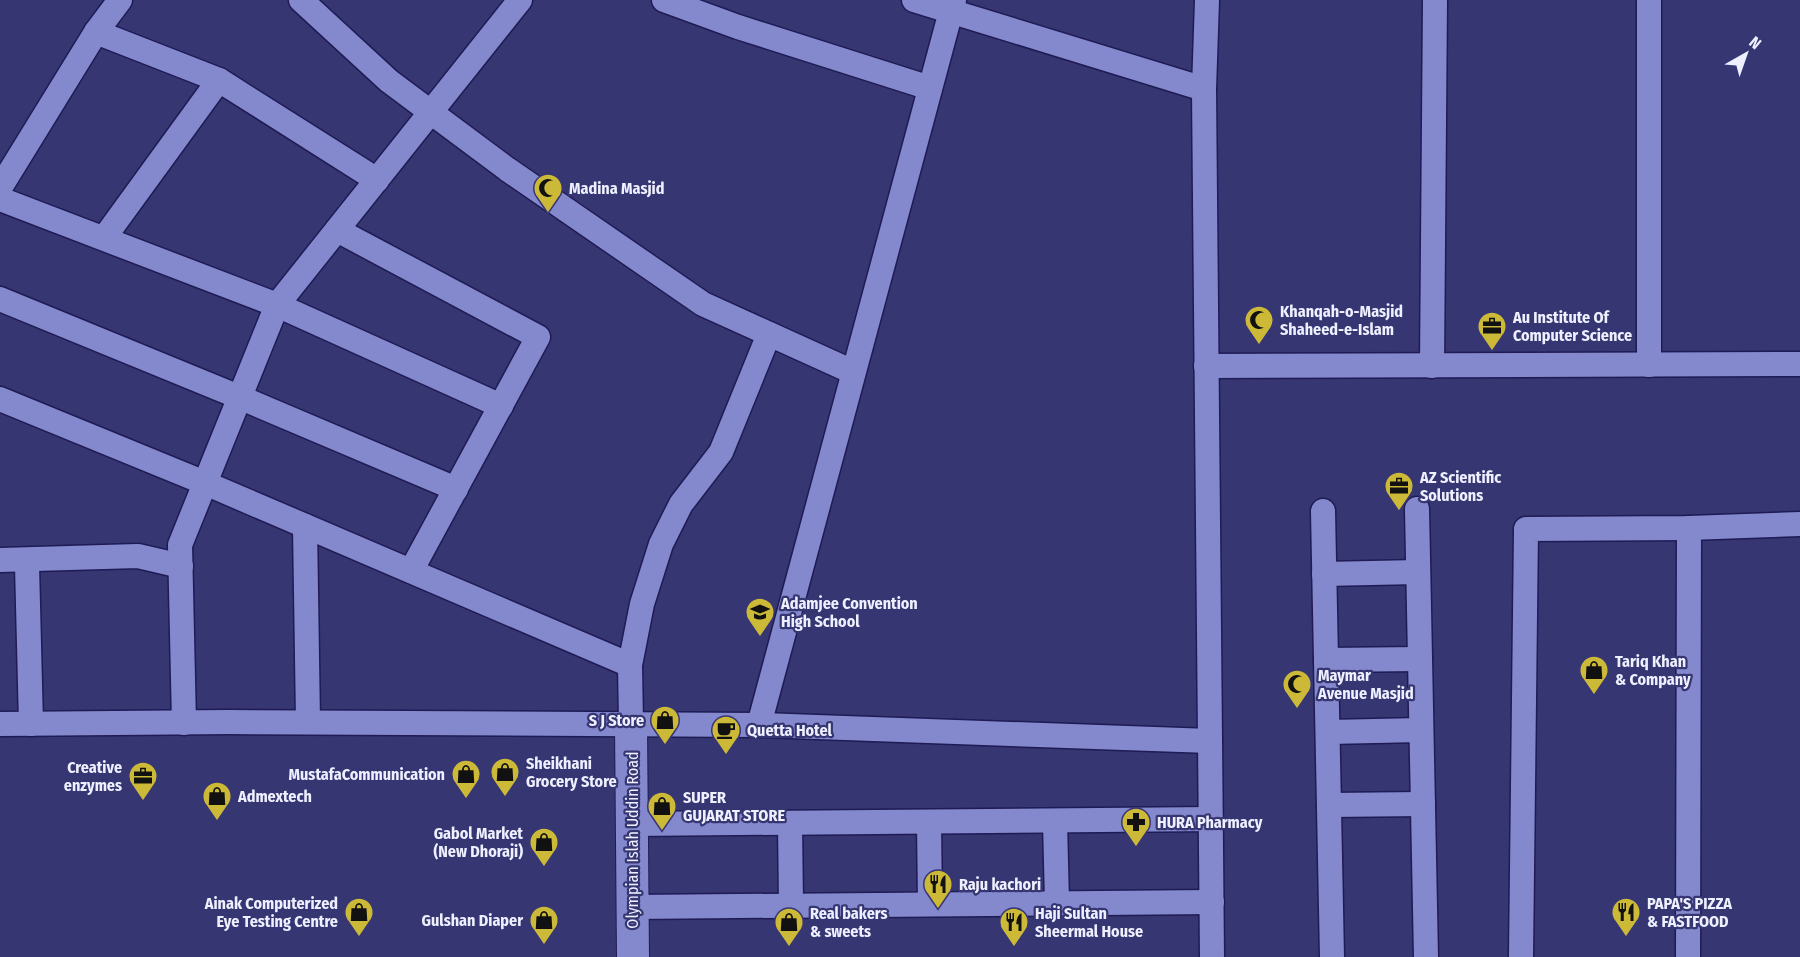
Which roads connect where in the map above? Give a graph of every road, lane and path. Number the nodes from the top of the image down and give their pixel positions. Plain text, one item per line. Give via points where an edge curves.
1 (120, 0) edge
2 (301, 0) edge
3 (520, 0) edge
4 (664, 0) edge
5 (914, 0) edge
6 (1208, 0) edge
7 (1435, 0) edge
8 (1649, 0) edge
9 (952, 6) edge
10 (96, 32) junction
11 (219, 80) junction
12 (930, 88) junction
13 (1204, 89) junction
14 (431, 112) junction
15 (377, 180) junction
16 (0, 188) edge
17 (0, 199) edge
18 (337, 230) junction
19 (104, 238) junction
20 (0, 299) edge
21 (277, 305) junction
22 (769, 334) junction
23 (1800, 364) edge
24 (1649, 365) junction
25 (1206, 366) junction
26 (1432, 366) junction
27 (853, 372) junction
28 (239, 397) junction
29 (0, 399) edge
30 (501, 406) junction
31 (205, 483) junction
32 (456, 489) junction
33 (1417, 509) dead end
34 (1323, 511) dead end
35 (1800, 524) edge
36 (305, 526) junction
37 (1689, 528) junction
38 (0, 560) edge
39 (27, 565) dead end
40 (181, 566) junction
41 (411, 571) junction
42 (1418, 572) junction
43 (1324, 574) junction
44 (1420, 659) junction
45 (1326, 660) junction
46 (630, 665) junction
47 (308, 722) junction
48 (184, 723) junction
49 (0, 724) edge
50 (31, 724) junction
51 (631, 724) junction
52 (759, 725) junction
53 (1421, 730) junction
54 (1328, 732) junction
55 (1210, 741) junction
56 (1423, 804) junction
57 (1329, 805) junction
58 (1211, 819) junction
59 (1055, 821) junction
60 (929, 822) junction
61 (790, 823) junction
62 (632, 824) junction
63 (1212, 902) junction
64 (1057, 903) junction
65 (930, 904) junction
66 (791, 906) junction
67 (632, 907) junction
68 (633, 957) edge
69 (1212, 957) edge
70 (1332, 957) edge
71 (1426, 957) edge
72 (1521, 957) edge
73 (1688, 957) edge

1 - 10 street
2 - 14 street via 390,81
3 - 14 street
4 - 12 street
5 - 9 street
6 - 13 street
7 - 26 street
8 - 24 street
9 - 12 street
9 - 13 street
10 - 11 street
10 - 16 street
11 - 15 street
11 - 19 street
12 - 27 street
13 - 25 street
14 - 15 street
14 - 22 street via 507,170 703,304
15 - 18 street
17 - 19 street
18 - 21 street
18 - 30 street via 538,337
19 - 21 street
20 - 28 street
21 - 28 street
21 - 30 street
22 - 27 street
22 - 46 street via 721,452 681,504 661,544 642,604
23 - 24 street
24 - 26 street
25 - 26 street
25 - 55 street
27 - 52 street
28 - 31 street
28 - 32 street
29 - 31 street
30 - 32 street
31 - 36 street
31 - 40 street via 180,545
32 - 41 street
33 - 42 street
34 - 43 street
35 - 37 street
36 - 41 street
36 - 47 street
37 - 72 street via 1526,529
37 - 73 street
38 - 40 street via 138,556
39 - 50 street
40 - 48 street
41 - 46 street
42 - 43 street
42 - 44 street
43 - 45 street
44 - 45 street
44 - 53 street
45 - 54 street
46 - 51 street
47 - 48 street
47 - 51 street
48 - 50 street
49 - 50 street
51 - 52 street
51 - 62 street, Olympian Islah Uddin Road
52 - 55 street
53 - 54 street
53 - 56 street
54 - 57 street
55 - 58 street
56 - 57 street
56 - 71 street
57 - 70 street
58 - 59 street
58 - 63 street
59 - 60 street
59 - 64 street
60 - 61 street
60 - 65 street
61 - 62 street
61 - 66 street
62 - 67 street, Olympian Islah Uddin Road
63 - 64 street
63 - 69 street
64 - 65 street
65 - 66 street
66 - 67 street
67 - 68 street, Olympian Islah Uddin Road

